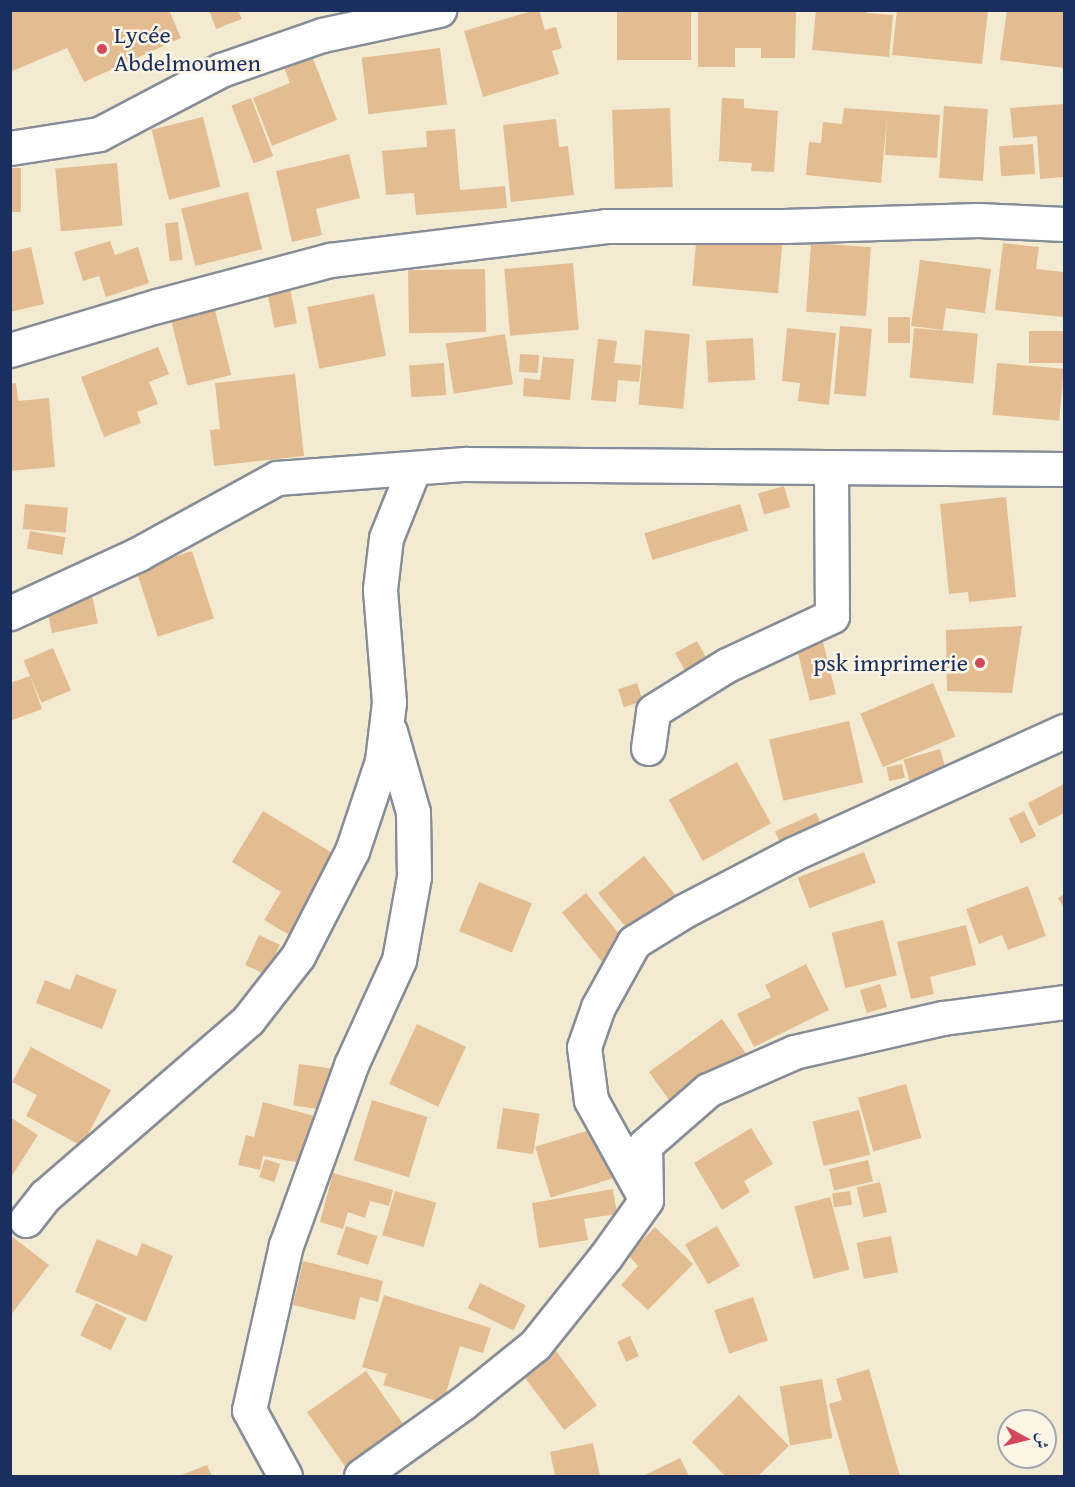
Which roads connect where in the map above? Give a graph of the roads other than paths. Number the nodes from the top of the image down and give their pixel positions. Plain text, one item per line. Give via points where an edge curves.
1 (439, 10) edge
2 (398, 16) edge
3 (10, 148) edge
4 (1065, 224) edge
5 (10, 350) edge
6 (831, 467) junction
7 (414, 468) junction
8 (1065, 469) edge
9 (10, 613) edge
10 (387, 720) junction
11 (1065, 731) edge
12 (648, 748) dead end
13 (1065, 1002) edge
14 (646, 1200) junction
15 (26, 1220) dead end
16 (285, 1476) edge
17 (361, 1476) edge

1 - 2 street
2 - 3 street via 322,35 221,70 99,134
4 - 5 street via 978,220 606,226 330,260
6 - 7 street via 465,464
6 - 8 street
6 - 12 street via 832,616 727,665 653,711
7 - 9 street via 277,478 138,554
7 - 10 street via 386,538 380,589
10 - 15 street via 382,761 352,851 298,956 248,1020 45,1196
10 - 16 street via 413,812 414,878 399,960 351,1065 286,1245 249,1410
11 - 14 street via 793,854 634,942 598,1007 584,1047 591,1100
13 - 14 street via 943,1018 794,1052 708,1090 645,1145
14 - 17 street via 535,1345 463,1403

